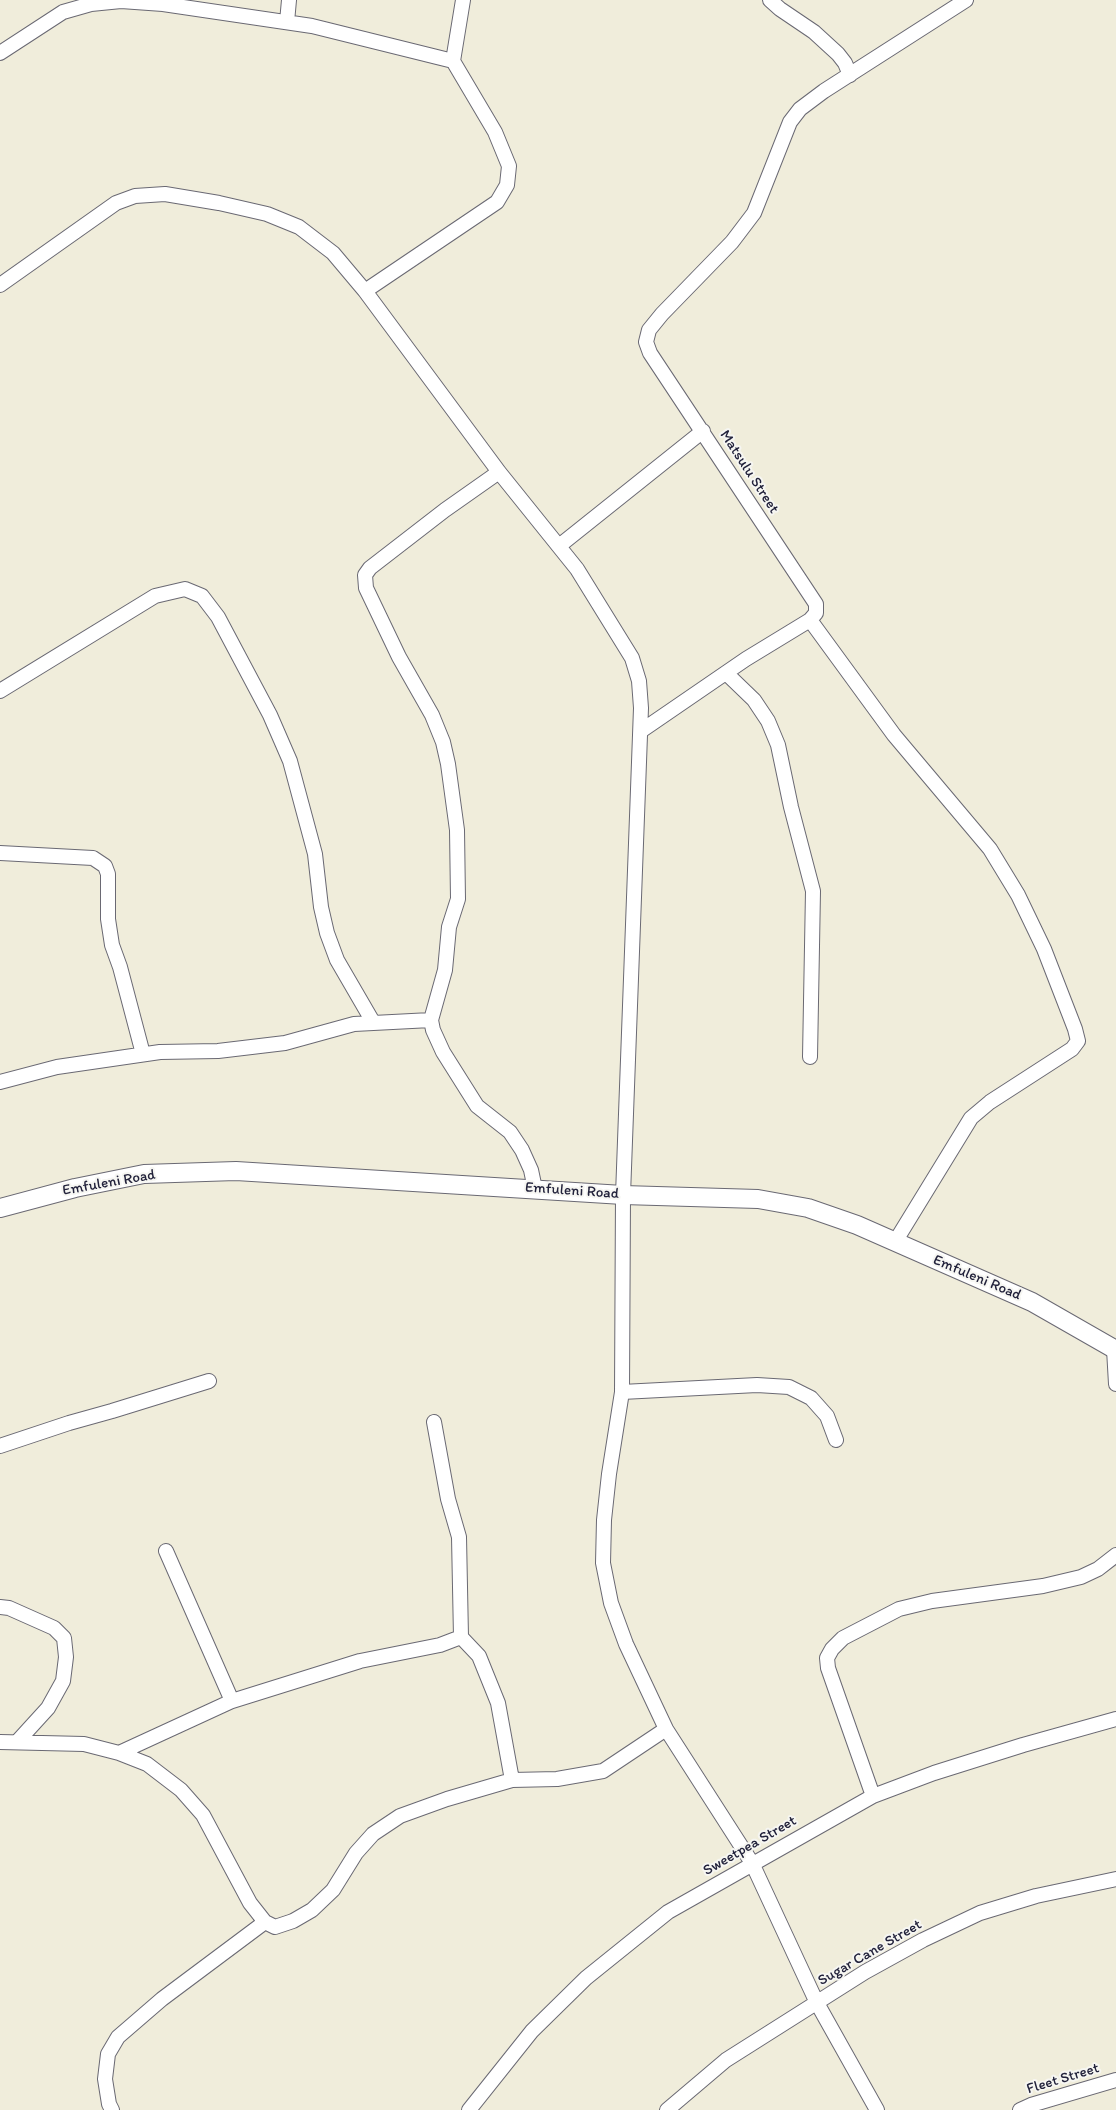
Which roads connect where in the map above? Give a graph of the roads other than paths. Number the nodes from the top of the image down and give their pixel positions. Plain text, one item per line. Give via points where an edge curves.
1 (289, 0) edge
2 (463, 0) edge
3 (770, 0) edge
4 (966, 0) edge
5 (288, 22) junction
6 (0, 53) edge
7 (453, 61) junction
8 (850, 75) junction
9 (0, 285) edge
10 (365, 291) junction
11 (703, 431) junction
12 (499, 472) junction
13 (560, 546) junction
14 (810, 620) junction
15 (726, 673) junction
16 (0, 691) edge
17 (640, 731) junction
18 (0, 853) edge
19 (432, 1020) junction
20 (373, 1022) junction
21 (144, 1054) junction
22 (810, 1057) dead end
23 (0, 1082) edge
24 (536, 1189) junction
25 (623, 1195) junction
26 (0, 1208) edge
27 (896, 1242) junction
28 (1115, 1350) edge
29 (209, 1381) dead end
30 (1116, 1384) edge
31 (622, 1392) junction
32 (434, 1422) dead end
33 (836, 1440) dead end
34 (0, 1446) edge
35 (166, 1551) dead end
36 (1116, 1555) edge
37 (0, 1607) edge
38 (461, 1637) junction
39 (232, 1701) junction
40 (1116, 1719) edge
41 (666, 1729) junction
42 (0, 1742) edge
43 (16, 1742) junction
44 (120, 1754) junction
45 (512, 1780) junction
46 (873, 1796) junction
47 (752, 1863) junction
48 (1116, 1879) edge
49 (265, 1922) junction
50 (818, 2003) junction
51 (1116, 2080) edge
52 (1028, 2108) edge
53 (112, 2110) edge
54 (469, 2110) edge
55 (667, 2110) edge
56 (877, 2110) edge

1 - 5 street
2 - 7 street
3 - 8 street via 838,54
4 - 8 street
5 - 6 street via 163,4 91,4 63,12
5 - 7 street
7 - 10 street via 495,132 509,166 507,185 496,202
8 - 11 street, Matsulu Street via 800,109 790,122 754,213 732,242 649,330 646,342 650,353
9 - 10 street via 116,203 135,196 165,194 266,214 299,227 333,253
10 - 12 street
11 - 13 street
11 - 14 street, Matsulu Street via 816,604 816,613
12 - 13 street
12 - 19 street via 445,510 365,575 366,588 432,715 448,764 457,830 458,899 449,927 445,970
13 - 17 street via 632,658 639,681
14 - 15 street
14 - 27 street via 894,735 990,849 1018,895 1044,949 1078,1041 1072,1049 971,1118
15 - 17 street
15 - 22 street via 754,700 778,745 813,891
16 - 20 street via 155,596 185,589 202,596 218,618 266,707 290,761 316,854 327,933 337,960
17 - 25 street
18 - 21 street via 93,858 105,866 112,944
19 - 20 street
19 - 24 street via 432,1030 443,1052 477,1106 510,1132 522,1150
20 - 21 street via 285,1043 218,1052
21 - 23 street via 58,1067
24 - 25 street, Emfuleni Road
24 - 26 street, Emfuleni Road via 236,1171 144,1174
25 - 27 street, Emfuleni Road via 758,1199 808,1208
25 - 31 street
27 - 28 street, Emfuleni Road via 1032,1302
28 - 30 street
29 - 34 street
31 - 33 street via 757,1385 789,1387 811,1398 827,1416
31 - 41 street via 608,1483 603,1563 611,1603 626,1644
32 - 38 street via 448,1499 459,1537
35 - 39 street
36 - 46 street via 1081,1577 899,1609 843,1638 827,1658 828,1668
37 - 43 street via 54,1628 64,1638 63,1682 48,1708
38 - 39 street via 440,1645 360,1661
38 - 45 street via 478,1656 498,1703
39 - 44 street
40 - 46 street, Sweetpea Street via 934,1773
41 - 45 street via 603,1771 557,1779
41 - 47 street
42 - 43 street
43 - 44 street via 84,1744
44 - 49 street via 147,1764 181,1790 197,1808 250,1903
45 - 49 street via 400,1816 373,1834 356,1853 333,1890 312,1910 276,1927
46 - 47 street, Sweetpea Street
47 - 50 street
47 - 54 street, Sweetpea Street via 668,1912 586,1978 532,2031
48 - 50 street, Sugar Cane Street via 1036,1896 980,1913 865,1972
49 - 53 street via 162,1999 118,2037 108,2054 105,2078
50 - 55 street, Sugar Cane Street via 726,2060
50 - 56 street
51 - 52 street, Fleet Street

